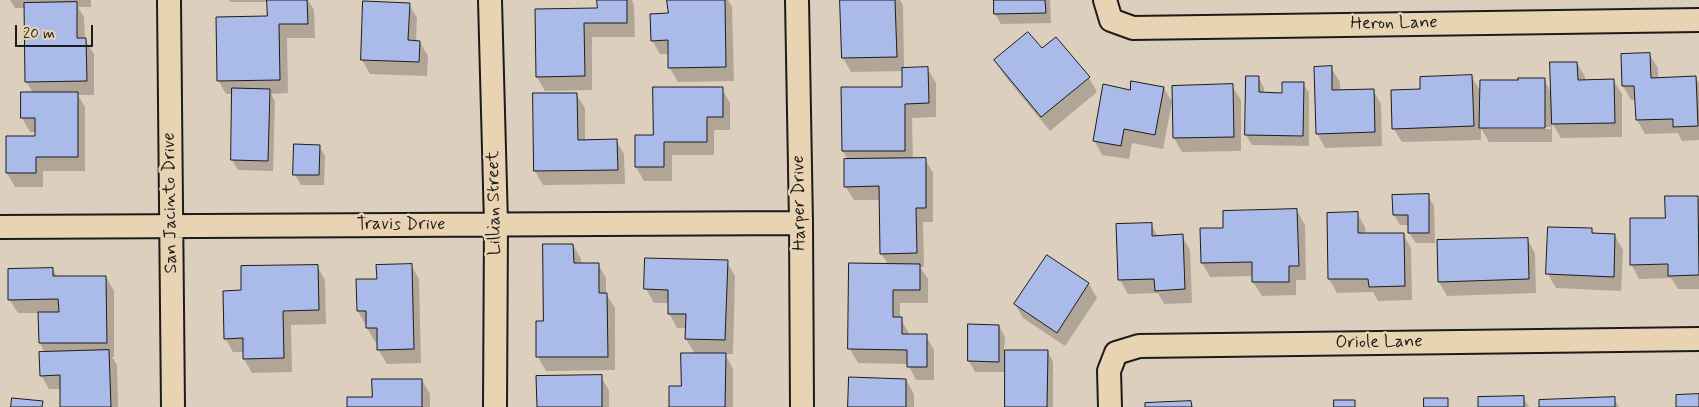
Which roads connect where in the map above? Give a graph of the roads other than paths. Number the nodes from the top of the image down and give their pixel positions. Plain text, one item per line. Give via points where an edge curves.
1 (169, 0) edge
2 (490, 0) edge
3 (797, 0) edge
4 (1105, 0) edge
5 (1699, 20) edge
6 (801, 223) junction
7 (496, 224) junction
8 (172, 226) junction
9 (0, 227) edge
10 (1699, 339) edge
11 (173, 407) edge
12 (495, 407) edge
13 (802, 407) edge
14 (1110, 407) edge

1 - 8 street, San Jacinto Drive
2 - 7 street, Lillian Street
3 - 6 street, Harper Drive
4 - 5 street, Heron Lane via 1111,20 1133,28
6 - 7 street, Travis Drive
6 - 13 street, Harper Drive
7 - 8 street, Travis Drive
7 - 12 street, Lillian Street
8 - 9 street, Travis Drive
8 - 11 street, San Jacinto Drive
10 - 14 street, Oriole Lane via 1139,346 1116,353 1109,371

